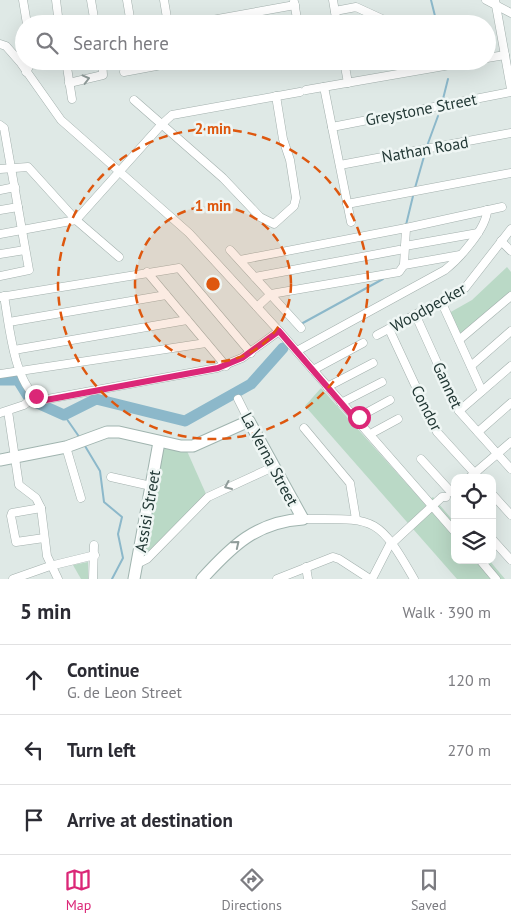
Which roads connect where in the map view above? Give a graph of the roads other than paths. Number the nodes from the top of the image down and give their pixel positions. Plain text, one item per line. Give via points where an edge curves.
1 (22, 0) edge
2 (56, 0) edge
3 (91, 0) edge
4 (127, 0) edge
5 (164, 0) edge
6 (333, 0) edge
7 (486, 0) edge
8 (294, 2) edge
9 (496, 3) edge
10 (335, 11) junction
11 (511, 13) edge
12 (25, 15) edge
13 (58, 15) edge
14 (94, 15) edge
15 (130, 15) edge
16 (166, 15) edge
17 (233, 15) edge
18 (296, 15) edge
19 (336, 15) edge
20 (373, 15) edge
21 (0, 38) edge
22 (3, 45) edge
23 (505, 55) junction
24 (496, 56) edge
25 (15, 59) edge
26 (67, 70) edge
27 (103, 70) edge
28 (128, 70) edge
29 (346, 70) edge
30 (416, 70) edge
31 (26, 72) edge
32 (124, 72) dead end
33 (69, 83) junction
34 (348, 83) junction
35 (324, 87) junction
36 (511, 91) edge
37 (276, 96) junction
38 (72, 99) dead end
39 (134, 100) dead end
40 (162, 124) junction
41 (0, 125) edge
42 (332, 127) junction
43 (511, 133) edge
44 (340, 165) junction
45 (11, 167) junction
46 (0, 169) edge
47 (120, 172) junction
48 (511, 173) edge
49 (15, 187) junction
50 (0, 190) edge
51 (347, 204) junction
52 (502, 206) dead end
53 (18, 207) junction
54 (0, 210) edge
55 (487, 210) junction
56 (76, 220) junction
57 (351, 222) dead end
58 (406, 228) junction
59 (511, 228) edge
60 (22, 230) junction
61 (478, 233) junction
62 (0, 234) edge
63 (501, 241) junction
64 (402, 248) junction
65 (25, 250) junction
66 (230, 250) dead end
67 (511, 251) edge
68 (0, 254) edge
69 (460, 256) junction
70 (119, 257) dead end
71 (240, 260) junction
72 (404, 265) junction
73 (147, 272) junction
74 (0, 274) edge
75 (255, 277) junction
76 (271, 294) junction
77 (166, 295) junction
78 (2, 296) edge
79 (511, 296) edge
80 (441, 301) junction
81 (257, 307) junction
82 (416, 316) junction
83 (187, 320) junction
84 (9, 322) junction
85 (301, 328) dead end
86 (389, 329) junction
87 (279, 331) junction
88 (511, 331) edge
89 (377, 335) dead end
90 (459, 340) junction
91 (206, 343) junction
92 (363, 343) dead end
93 (14, 350) junction
94 (297, 351) junction
95 (250, 353) junction
96 (373, 363) dead end
97 (226, 366) junction
98 (471, 366) junction
99 (511, 366) edge
100 (313, 370) junction
101 (20, 372) junction
102 (0, 374) edge
103 (382, 382) dead end
104 (327, 387) junction
105 (482, 391) junction
106 (36, 396) junction
107 (238, 399) dead end
108 (390, 400) dead end
109 (341, 403) junction
110 (511, 403) edge
111 (459, 411) junction
112 (4, 412) edge
113 (355, 419) junction
114 (398, 419) dead end
115 (249, 421) junction
116 (304, 428) dead end
117 (374, 432) dead end
118 (478, 432) junction
119 (159, 442) junction
120 (511, 442) edge
121 (66, 447) junction
122 (497, 454) junction
123 (16, 458) junction
124 (421, 459) dead end
125 (0, 460) edge
126 (273, 466) junction
127 (511, 469) edge
128 (472, 474) edge
129 (476, 474) edge
130 (111, 477) dead end
131 (151, 486) junction
132 (451, 493) edge
133 (81, 498) dead end
134 (496, 498) edge
135 (435, 506) junction
136 (41, 508) junction
137 (511, 515) edge
138 (356, 519) junction
139 (303, 520) junction
140 (451, 527) edge
141 (44, 538) junction
142 (392, 543) junction
143 (496, 543) edge
144 (94, 545) dead end
145 (95, 555) junction
146 (511, 560) edge
147 (137, 564) junction
148 (483, 564) edge
149 (50, 566) junction
150 (306, 567) junction
151 (27, 576) edge
152 (13, 579) edge
153 (58, 579) edge
154 (93, 579) edge
155 (134, 579) edge
156 (202, 579) edge
157 (277, 579) edge
158 (308, 579) edge
159 (371, 579) edge
160 (413, 579) edge
161 (496, 579) edge

1 - 12 street
2 - 13 street
3 - 14 street
4 - 15 street
5 - 16 street
6 - 10 street
7 - 9 street
8 - 17 street
8 - 18 street
9 - 11 street
9 - 23 street
10 - 19 street
10 - 20 street via 356,7
21 - 22 street
22 - 25 street
23 - 24 street
23 - 36 street
26 - 33 street
33 -> 27 street via 103,74
28 - 32 street
29 - 34 street
30 - 34 street
31 - 47 street via 61,120
33 - 38 street
34 - 35 street
35 - 37 street
35 - 42 street
36 - 42 street, Greystone Street
37 - 40 street via 180,112
37 - 40 street via 296,198 294,206 274,224 260,216
39 - 40 street
40 - 47 street
41 - 45 street via 4,128
42 - 44 street
43 - 44 street, Nathan Road
44 - 51 street
45 - 46 street
45 - 49 street
45 - 56 street via 28,167
47 - 56 street
47 - 81 street via 189,233
48 - 51 street
49 - 50 street
49 - 53 street
51 - 57 street
52 - 55 street
53 - 54 street
53 - 60 street
55 - 58 street
55 - 61 street via 486,220
56 - 60 street
56 - 70 street
58 - 64 street
58 - 71 street
59 - 63 street, Woodpecker
60 - 62 street
60 - 65 street
61 - 64 street
61 - 69 street
63 - 67 street
63 - 80 street, Woodpecker via 471,283
64 - 72 street
64 - 75 street
65 - 68 street
65 - 74 street via 29,271
66 - 71 street
69 - 72 street
69 - 94 street via 445,270
71 - 75 street
72 - 76 street via 399,272
73 - 77 street
73 - 78 street
73 - 95 street via 174,267 184,272
75 - 76 street
76 - 81 street
76 - 85 street
77 - 83 street
77 - 84 street
78 - 84 street
79 - 90 street
80 - 82 street, Woodpecker
80 - 90 street
81 - 87 street
82 - 86 street, Woodpecker
82 - 111 street, Gannet
83 - 91 street
83 - 93 street
84 - 93 street
86 - 89 street, Woodpecker
86 - 128 street, Condor via 437,432
87 - 94 street
87 - 95 street
88 - 98 street
90 - 98 street
91 - 97 street
91 - 101 street
92 - 100 street
93 - 101 street
94 - 100 street
95 - 97 street
96 - 104 street
97 - 106 street via 46,400
98 - 105 street
99 - 105 street
100 - 104 street
101 - 102 street
101 - 106 street
103 - 109 street
104 - 109 street
105 - 111 street
106 - 112 street via 24,406
107 - 115 street, La Verna Street
108 - 113 street
109 - 113 street
110 - 118 street
111 - 118 street, Gannet
112 - 123 street
113 - 135 street
114 - 117 street
115 - 119 street via 193,446
115 - 126 street, La Verna Street
116 - 138 street via 350,483
118 - 122 street, Gannet
119 - 121 street via 114,432
119 - 131 street, Assisi Street
120 - 122 street
121 - 123 street
121 - 133 street
122 - 127 street, Gannet
122 - 129 street
123 - 125 street
123 - 136 street via 19,485 36,498
124 - 132 street
126 - 139 street, La Verna Street
126 -> 147 street via 208,497 147,559
130 - 131 street
131 - 147 street, Assisi Street
132 - 135 street
134 - 137 street
135 - 140 street
135 - 142 street
136 - 141 street
136 - 141 street via 12,513 11,516 16,542
138 - 139 street
138 - 142 street via 373,524
156 -> 139 street via 239,541 274,524
141 - 149 street
142 - 159 street
142 - 160 street
143 - 146 street
144 - 145 street
145 - 149 street
145 - 154 street
147 - 155 street, Assisi Street
148 - 161 street
149 - 151 street
149 - 153 street
150 - 157 street
150 - 158 street
150 - 159 street via 336,558
151 - 152 street

